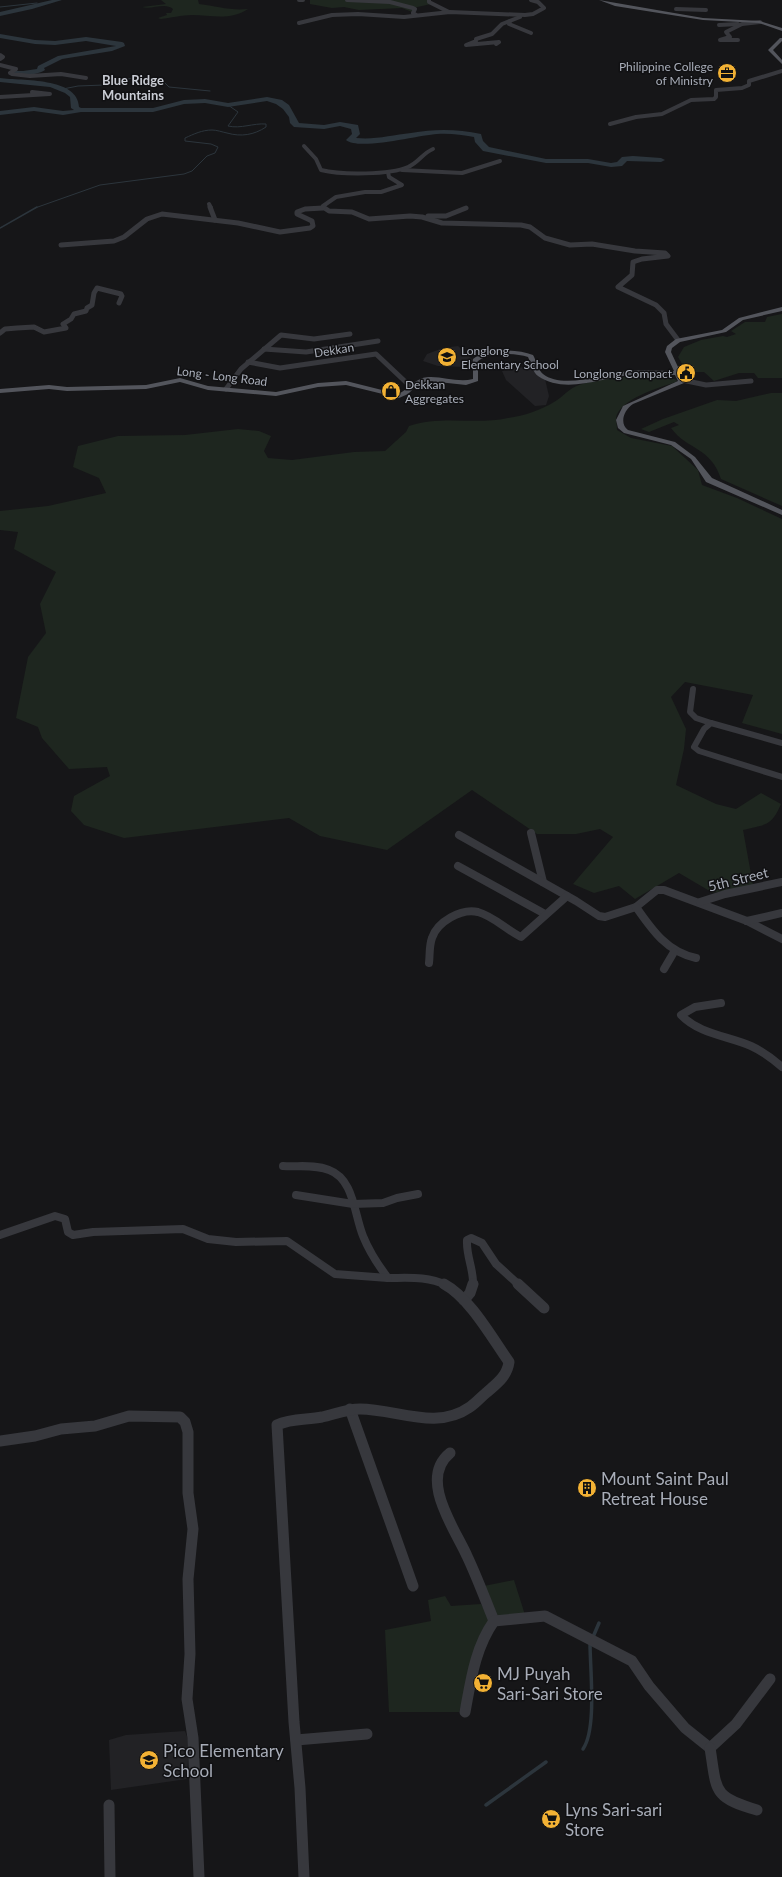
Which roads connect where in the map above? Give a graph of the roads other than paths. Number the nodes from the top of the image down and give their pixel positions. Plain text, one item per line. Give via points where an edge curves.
1 (299, 0) edge
2 (303, 0) edge
3 (347, 0) edge
4 (429, 0) edge
5 (531, 0) edge
6 (601, 0) edge
7 (676, 9) dead end
8 (699, 10) junction
9 (706, 10) dead end
10 (450, 12) junction
11 (416, 15) junction
12 (525, 15) junction
13 (687, 16) junction
14 (510, 21) junction
15 (742, 22) junction
16 (760, 22) junction
17 (299, 23) dead end
18 (719, 25) dead end
19 (772, 25) junction
20 (734, 28) junction
21 (782, 30) edge
22 (531, 33) dead end
23 (782, 39) edge
24 (496, 44) dead end
25 (724, 45) dead end
26 (0, 55) edge
27 (0, 59) edge
28 (782, 63) edge
29 (0, 65) edge
30 (782, 71) edge
31 (86, 78) dead end
32 (32, 92) dead end
33 (0, 97) edge
34 (610, 124) dead end
35 (304, 146) dead end
36 (433, 149) dead end
37 (500, 161) dead end
38 (397, 170) junction
39 (388, 172) junction
40 (209, 204) dead end
41 (322, 208) junction
42 (466, 208) dead end
43 (422, 217) junction
44 (216, 220) junction
45 (60, 245) dead end
46 (119, 303) dead end
47 (782, 309) edge
48 (0, 333) edge
49 (350, 334) dead end
50 (678, 340) junction
51 (378, 341) dead end
52 (264, 349) junction
53 (248, 362) junction
54 (678, 373) junction
55 (682, 380) junction
56 (751, 381) dead end
57 (411, 386) junction
58 (226, 389) junction
59 (0, 391) edge
60 (782, 513) edge
61 (694, 689) dead end
62 (711, 723) junction
63 (782, 743) edge
64 (782, 777) edge
65 (531, 833) dead end
66 (459, 835) dead end
67 (458, 866) dead end
68 (543, 882) junction
69 (782, 882) edge
70 (567, 896) junction
71 (700, 902) junction
72 (636, 907) junction
73 (782, 913) edge
74 (545, 914) junction
75 (747, 921) junction
76 (782, 939) edge
77 (674, 952) junction
78 (696, 958) dead end
79 (429, 963) dead end
80 (664, 969) dead end
81 (721, 1003) dead end
82 (782, 1067) edge
83 (283, 1166) dead end
84 (418, 1194) dead end
85 (296, 1195) dead end
86 (353, 1204) junction
87 (0, 1235) edge
88 (388, 1278) junction
89 (464, 1300) junction
90 (544, 1308) dead end
91 (350, 1409) junction
92 (0, 1441) edge
93 (450, 1453) dead end
94 (413, 1586) dead end
95 (494, 1621) junction
96 (770, 1679) dead end
97 (465, 1712) dead end
98 (366, 1734) dead end
99 (296, 1740) junction
100 (710, 1748) junction
101 (109, 1805) dead end
102 (757, 1810) dead end
103 (110, 1877) edge
104 (199, 1877) edge
105 (304, 1877) edge

1 - 2 street
3 - 11 street via 392,2 415,9 413,13
4 - 10 street
5 - 12 street via 544,8
6 - 13 main road via 615,5
7 - 8 street
8 - 9 street
8 - 13 street
10 - 11 street
10 - 12 street
11 - 17 street via 332,15
12 - 14 street
13 - 15 main road
14 - 22 street via 509,24
14 - 24 street via 502,24 492,36 476,39 466,45 478,46 499,42
15 - 16 main road
15 - 18 street
16 - 19 main road
16 - 20 street via 742,24
19 - 20 street
19 - 21 main road
20 - 25 street via 726,32 730,37 720,40 738,40
23 - 28 main road via 770,50
26 - 27 street via 3,57
29 - 31 street via 15,68 10,74 61,74
30 - 34 street via 749,81 750,85 744,88 716,90 714,99 691,100 662,114
32 - 33 street via 50,94
35 - 39 street via 323,171
36 - 38 street via 424,153 409,167
37 - 38 street via 462,173
38 - 39 street
39 - 41 street via 389,177 402,185 381,192 336,197
40 - 44 street
41 - 43 street via 329,211 352,212 369,219
41 - 44 street via 305,209 296,213 312,221 313,226 307,229 274,231
42 - 43 street via 446,216
43 - 50 street via 442,223 524,225 545,238 570,244 667,254 666,258 633,262 632,275 618,287 656,305 664,313 666,324
44 - 45 street via 162,214 147,219 124,237 114,241
46 - 48 street via 122,294 98,288 94,293 92,305 86,311 74,314 63,324 66,328 44,332 38,328 17,328 5,329
47 - 50 main road via 741,319 724,331
49 - 52 street via 314,339 281,335
50 - 54 main road via 669,347 668,352
51 - 52 street via 306,352
52 - 53 street
53 - 57 street, Dekkan via 280,368 378,354
53 - 58 street
54 - 55 main road
54 - 57 main road, Long - Long Road via 630,373 582,382 556,380 539,374 531,356 526,353 513,353 477,357 474,382 428,379
55 - 56 street via 706,384
55 - 60 main road via 680,384 656,391 625,407 619,416 621,428 634,435 673,443 693,458 709,480
57 - 58 main road, Long - Long Road via 399,396 346,382 318,385 280,394
58 - 59 main road, Long - Long Road via 208,388 177,380 146,387 49,387
61 - 62 street via 690,712 696,718
62 - 63 street
62 - 64 street via 704,729 694,747 695,750
65 - 68 street
66 - 68 street
67 - 74 street
68 - 70 street
69 - 71 street, 5th Street
70 - 72 street via 599,916 605,917
70 - 74 street
71 - 72 street via 658,890
71 - 75 street
72 - 77 street via 661,941
73 - 75 street
74 - 79 street via 521,937 478,912 468,911 459,914 442,923 432,937
75 - 76 street
77 - 78 street
77 - 80 street
81 - 82 street via 694,1008 681,1015 690,1024 751,1046
83 - 86 street via 324,1168 335,1172 349,1189
84 - 86 street via 383,1203
85 - 86 street
86 - 88 street via 362,1235 379,1268
87 - 88 street via 55,1216 65,1219 68,1232 73,1235 93,1232 183,1230 196,1235 236,1242 286,1242 335,1274
88 - 89 street via 422,1278 438,1281 451,1288
89 - 90 street via 470,1295 474,1284 466,1247 467,1240 471,1238 482,1243 496,1264
89 - 91 street via 509,1362 509,1368 501,1380 470,1407 448,1418 415,1418 379,1410
91 - 94 street
91 - 99 street via 328,1417 285,1420 277,1425
92 - 104 street via 36,1436 61,1429 95,1426 129,1416 180,1417 185,1422 188,1432 188,1493 193,1530 188,1579 190,1654 187,1700 193,1738
93 - 95 street via 441,1463 438,1489
95 - 97 street via 480,1650
95 - 100 street via 545,1616 632,1661 649,1686 685,1728
96 - 100 street via 736,1724
98 - 99 street
99 - 105 street
100 - 102 street via 716,1782 721,1794 725,1798
101 - 103 street

